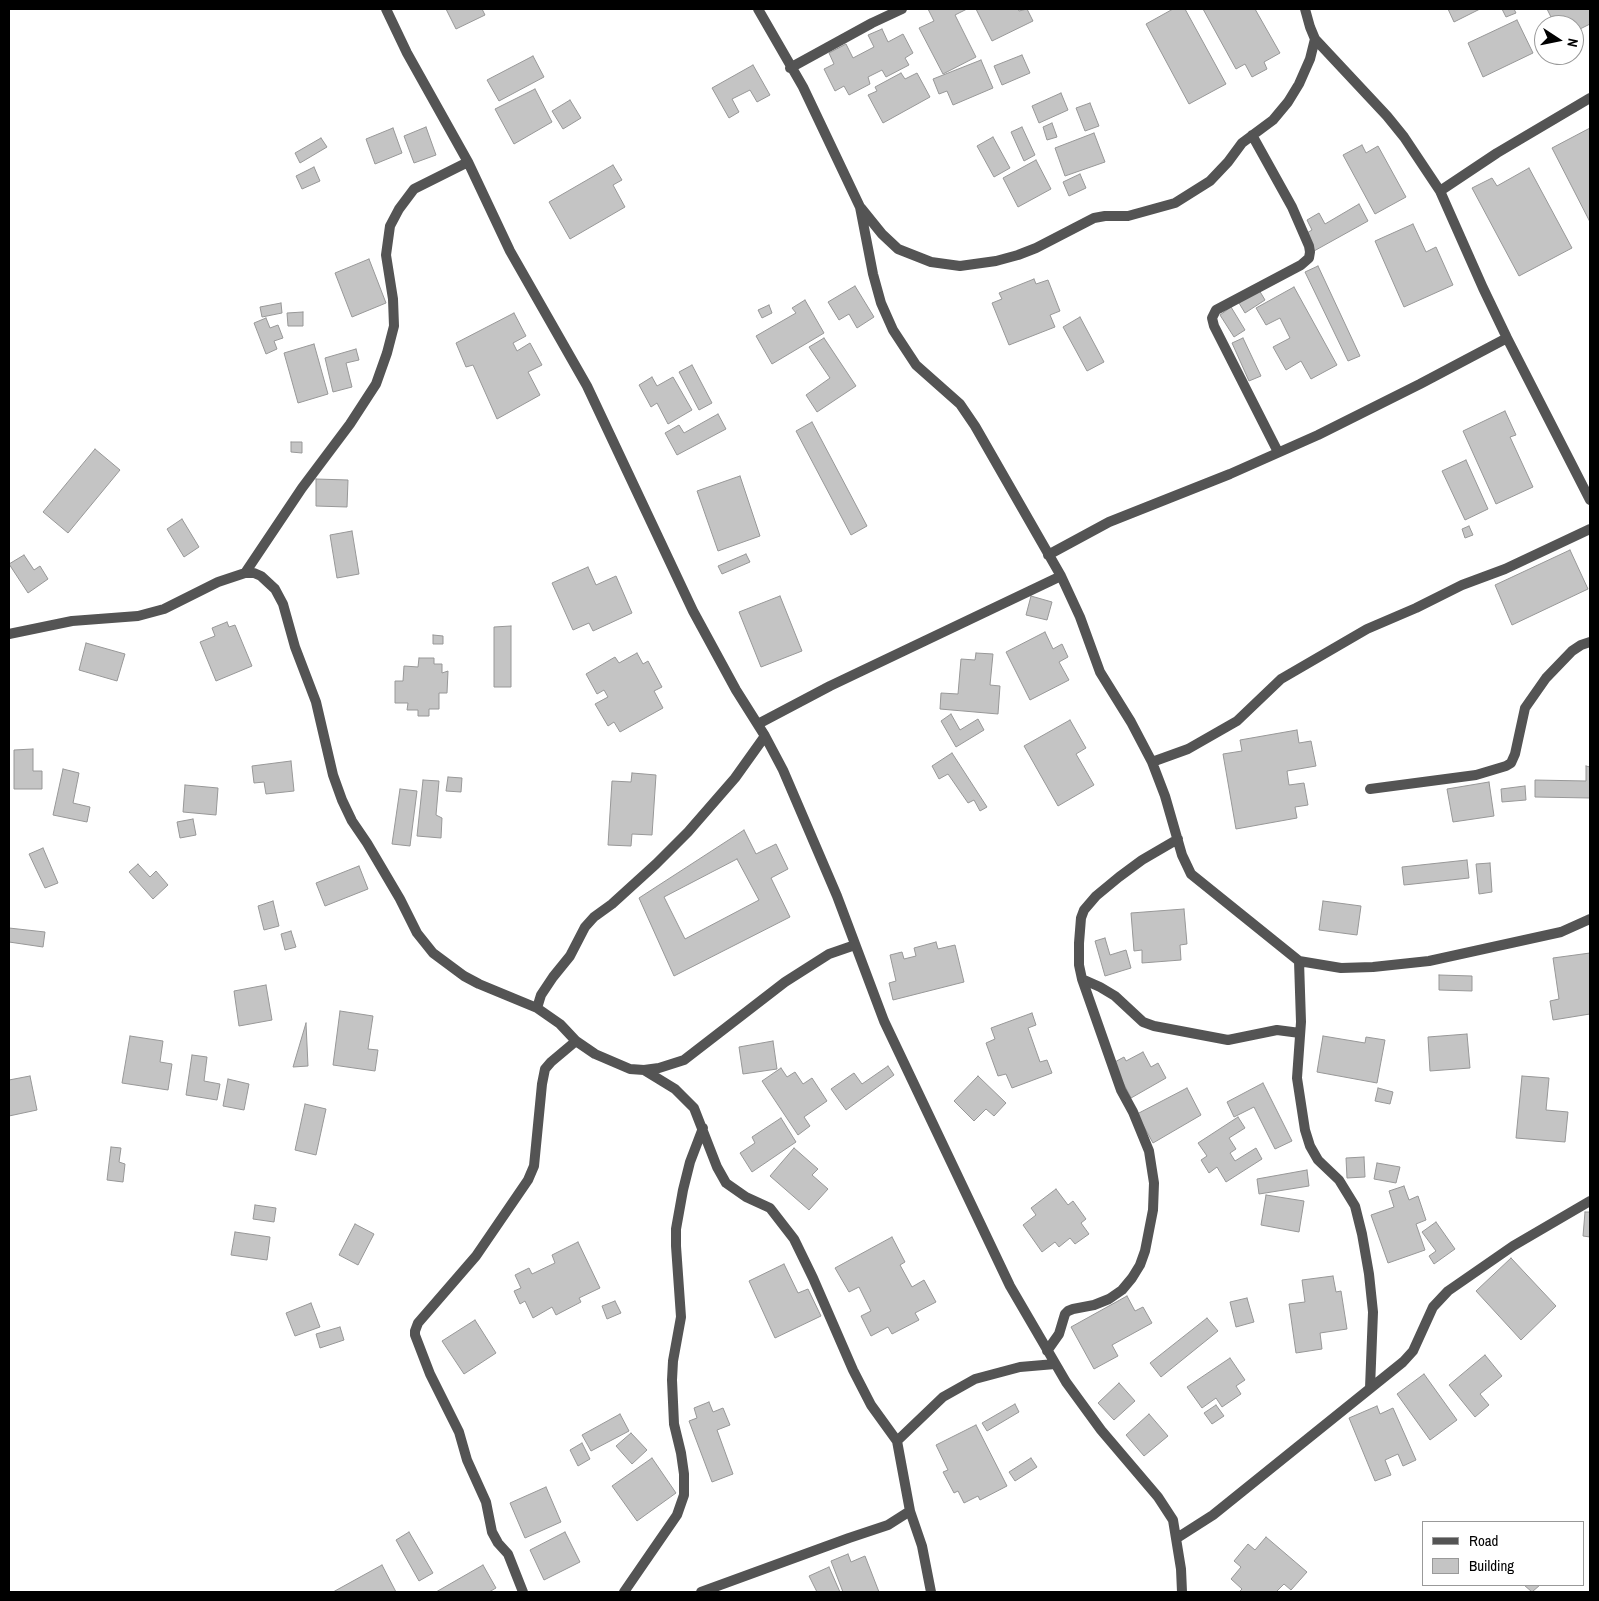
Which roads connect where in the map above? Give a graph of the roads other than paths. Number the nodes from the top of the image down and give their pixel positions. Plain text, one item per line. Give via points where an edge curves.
1 (386, 9) edge
2 (758, 9) edge
3 (902, 9) edge
4 (1305, 9) edge
5 (1315, 39) junction
6 (790, 68) junction
7 (1590, 98) edge
8 (1252, 135) junction
9 (468, 162) junction
10 (1440, 191) junction
11 (860, 207) junction
12 (1507, 338) junction
13 (1278, 452) junction
14 (1590, 500) edge
15 (1590, 529) edge
16 (1048, 555) junction
17 (245, 573) junction
18 (1061, 576) junction
19 (9, 634) edge
20 (1590, 642) edge
21 (758, 724) junction
22 (765, 736) junction
23 (1152, 762) junction
24 (1370, 789) dead end
25 (1178, 839) junction
26 (1590, 919) edge
27 (855, 945) junction
28 (1299, 961) junction
29 (1082, 979) junction
30 (537, 1008) junction
31 (1300, 1033) junction
32 (576, 1042) junction
33 (644, 1070) junction
34 (703, 1128) junction
35 (1590, 1201) edge
36 (1046, 1351) junction
37 (1056, 1364) junction
38 (1370, 1388) junction
39 (897, 1441) junction
40 (910, 1511) junction
41 (1177, 1538) junction
42 (523, 1592) edge
43 (624, 1592) edge
44 (701, 1592) edge
45 (931, 1592) edge
46 (1182, 1592) edge

1 - 9 street via 411,62
2 - 6 street
3 - 6 street
4 - 5 street
5 - 8 street via 1305,72 1288,102 1273,120
5 - 10 street via 1404,138
6 - 11 street
7 - 10 street
8 - 11 street via 1210,181 1175,203 1128,216 1094,218 1036,248 996,261 960,266 931,262 898,249
8 - 13 street via 1292,207 1309,246 1309,258 1216,310 1212,318
9 - 17 street via 414,189 399,209 390,226 386,255 394,326 376,384
9 - 21 street via 510,251 587,386 693,611
10 - 12 street
11 - 16 street via 881,304 893,330 916,365 960,404
12 - 13 street via 1318,435
12 - 14 street
13 - 16 street via 1109,522
15 - 23 street via 1368,629 1280,679 1237,721 1188,748
16 - 18 street
17 - 19 street via 218,582 164,609 138,616 72,621
17 - 30 street via 261,576 279,596 316,702 342,800 417,933 433,953 464,976
18 - 21 street via 830,686
18 - 23 street via 1100,672
20 - 24 street via 1572,651 1546,678 1525,708 1511,763 1476,775
21 - 22 street
22 - 27 street via 783,770
22 - 30 street via 736,778 688,832 585,927
23 - 25 street
25 - 28 street via 1191,874
25 - 29 street via 1134,866 1096,896 1084,910 1078,943
26 - 28 street via 1562,932 1429,961 1342,968
27 - 33 street via 829,954 785,982 684,1060
27 - 36 street via 884,1021 944,1150 1010,1286
28 - 31 street
29 - 31 street via 1115,996 1143,1022 1154,1026 1228,1040 1277,1030
29 - 36 street via 1121,1090 1150,1151 1153,1210 1145,1251 1132,1278 1109,1299 1065,1314 1059,1334
30 - 32 street via 560,1024
31 - 38 street via 1297,1078 1305,1130 1318,1160 1339,1180 1356,1206 1362,1234 1373,1312
32 - 33 street via 617,1064
32 - 42 street via 545,1069 534,1166 528,1180 476,1256 418,1323 415,1331 430,1374 459,1432 467,1460 488,1508 492,1532 508,1554
33 - 34 street via 689,1102
34 - 39 street via 726,1183 770,1208 794,1239 853,1370 871,1405
34 - 43 street via 690,1162 676,1229 681,1317 672,1380 674,1424 683,1463 684,1495 677,1515
35 - 38 street via 1513,1246 1448,1291 1433,1307 1409,1356
36 - 37 street
37 - 39 street via 1020,1367 976,1379 943,1397
37 - 41 street via 1101,1430 1168,1511
38 - 41 street via 1213,1515
39 - 40 street
40 - 44 street via 888,1525
40 - 45 street via 922,1546
41 - 46 street

